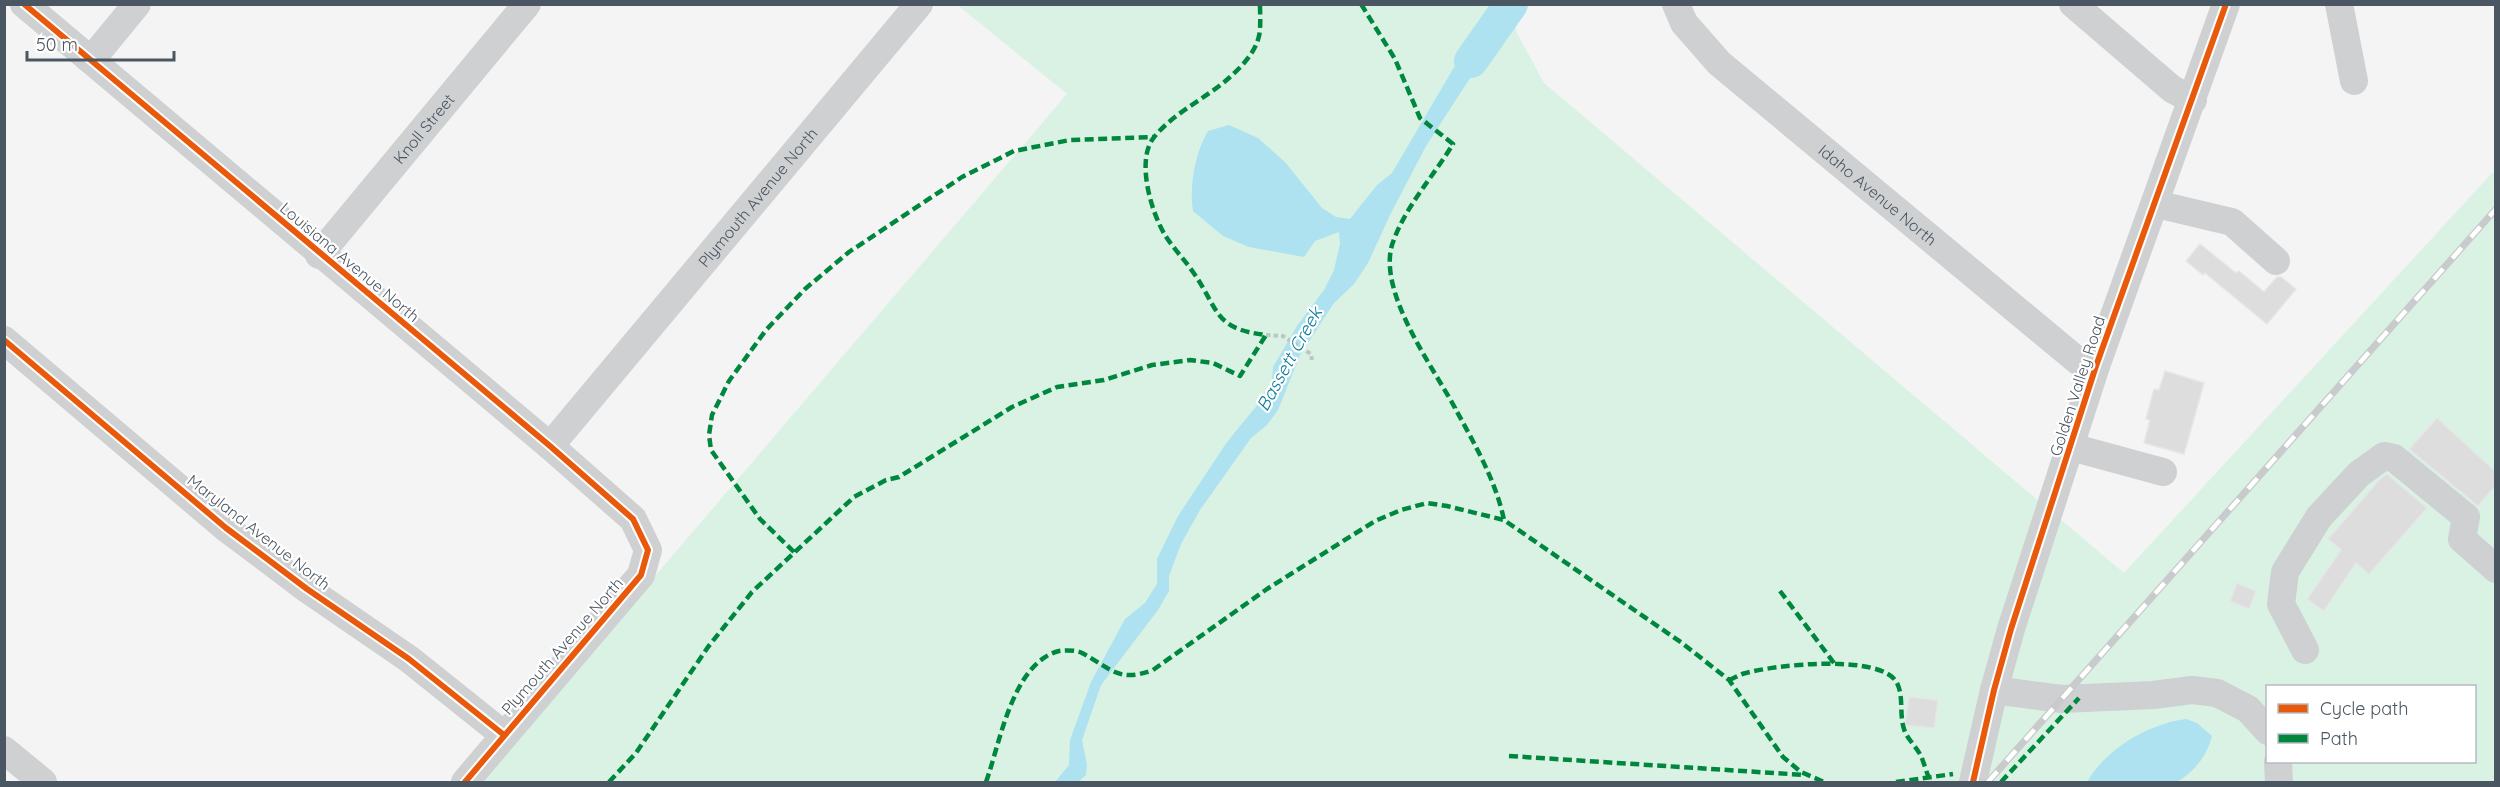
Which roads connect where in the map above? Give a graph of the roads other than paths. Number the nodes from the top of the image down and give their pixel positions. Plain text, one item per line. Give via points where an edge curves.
1 (24, 4) edge
2 (137, 4) edge
3 (527, 4) edge
4 (919, 4) edge
5 (1676, 4) edge
6 (2073, 4) edge
7 (2226, 4) edge
8 (2339, 4) edge
9 (91, 60) junction
10 (2354, 81) dead end
11 (2193, 100) junction
12 (2156, 204) junction
13 (319, 255) junction
14 (2276, 261) dead end
15 (4, 340) edge
16 (2096, 366) junction
17 (550, 446) junction
18 (2071, 447) junction
19 (2163, 472) dead end
20 (648, 550) joint
21 (2496, 569) edge
22 (2305, 650) dead end
23 (1994, 690) junction
24 (2266, 729) edge
25 (504, 735) junction
26 (4, 750) edge
27 (2278, 763) edge
28 (43, 783) edge
29 (465, 783) edge
30 (1972, 783) edge
31 (2279, 783) edge

1 - 9 street, Louisiana Avenue North
2 - 9 street
3 - 13 street, Knoll Street
4 - 17 street, Plymouth Avenue North
5 - 16 street, Idaho Avenue North via 1684,23 1719,63 2078,361
6 - 11 street via 2172,89
7 - 11 street, Golden Valley Road
8 - 10 street
9 - 13 street, Louisiana Avenue North
11 - 12 street, Golden Valley Road
12 - 14 street via 2232,222
12 - 16 street, Golden Valley Road
13 - 17 street, Louisiana Avenue North
15 - 25 street, Maryland Avenue North via 226,528 409,659
16 - 18 street, Golden Valley Road
17 - 20 street, Louisiana Avenue North via 633,519
18 - 19 street
18 - 23 street, Golden Valley Road
20 - 25 street, Plymouth Avenue North via 641,575
21 - 22 street via 2462,539 2466,517 2394,458 2384,456 2359,474 2319,517 2285,572 2282,604
23 - 24 street via 2062,699 2192,690 2217,693 2248,709
23 - 30 street, Golden Valley Road
25 - 29 street, Plymouth Avenue North
26 - 28 street
27 - 31 street

